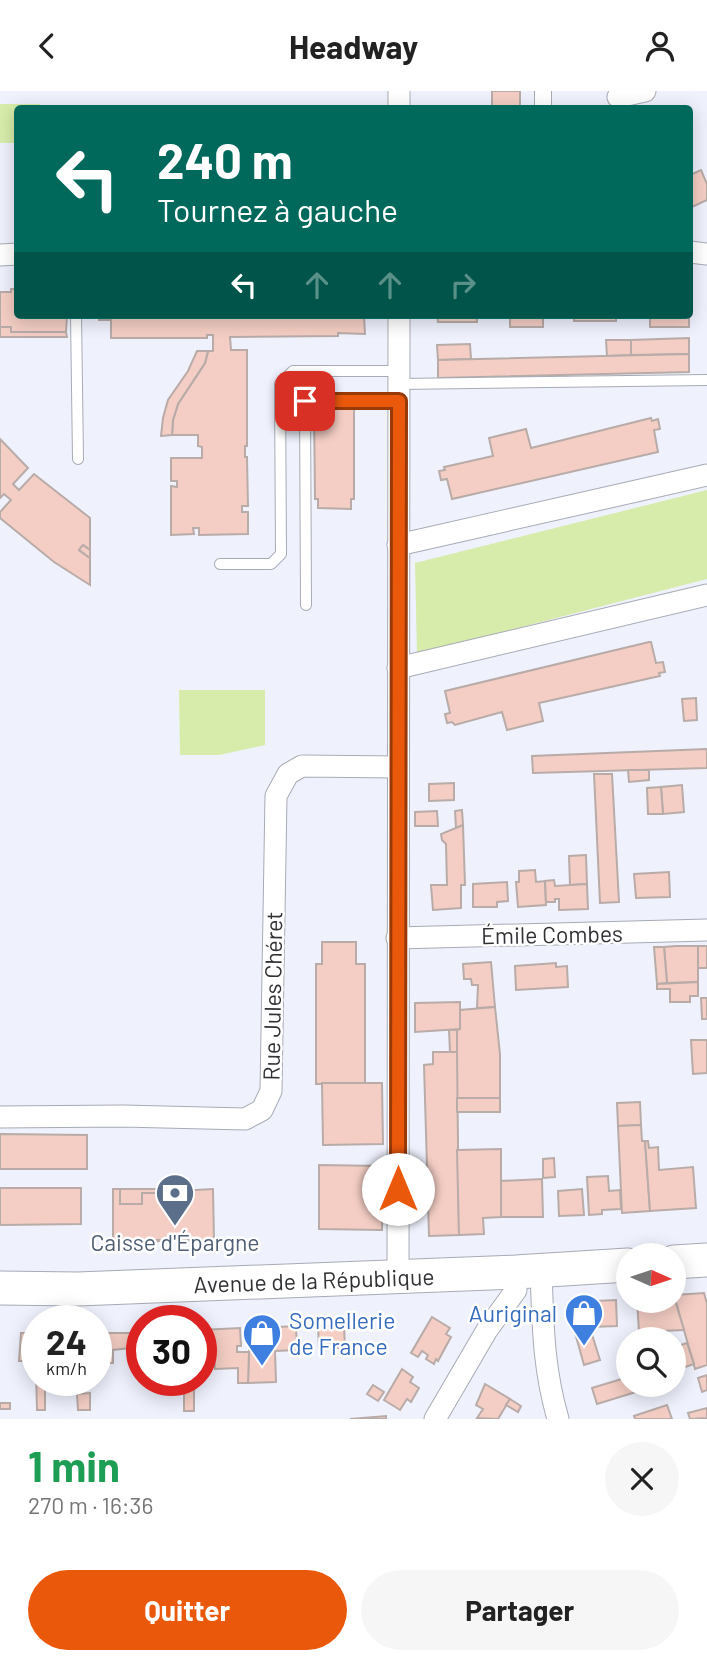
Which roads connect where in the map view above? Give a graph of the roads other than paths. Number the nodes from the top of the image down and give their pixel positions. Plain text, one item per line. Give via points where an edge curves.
1 (645, 91) edge
2 (618, 99) edge
3 (76, 319) edge
4 (399, 319) edge
5 (707, 380) edge
6 (399, 386) junction
7 (78, 459) dead end
8 (707, 475) edge
9 (398, 545) junction
10 (220, 564) dead end
11 (707, 596) edge
12 (306, 605) dead end
13 (398, 668) junction
14 (398, 767) junction
15 (707, 930) edge
16 (397, 938) junction
17 (0, 1117) edge
18 (707, 1260) edge
19 (686, 1261) edge
20 (616, 1266) edge
21 (528, 1271) junction
22 (398, 1276) junction
23 (0, 1288) edge
24 (435, 1419) edge
25 (558, 1419) edge

1 - 2 street
3 - 7 lane
4 - 6 street
5 - 6 lane
6 - 9 street
6 - 10 lane via 293,372 281,384 281,554 271,564
6 - 12 lane via 305,401
8 - 9 street
9 - 13 street
11 - 13 street
13 - 14 street
14 - 16 street
14 - 17 street, Rue Jules Chéret via 302,766 288,774 276,796 271,1091 262,1110 245,1119
15 - 16 street, Émile Combes
16 - 22 street
18 - 19 main road
20 - 21 main road, Avenue de la République
21 - 22 main road, Avenue de la République
21 - 24 street
21 - 25 street
22 - 23 main road, Avenue de la République

